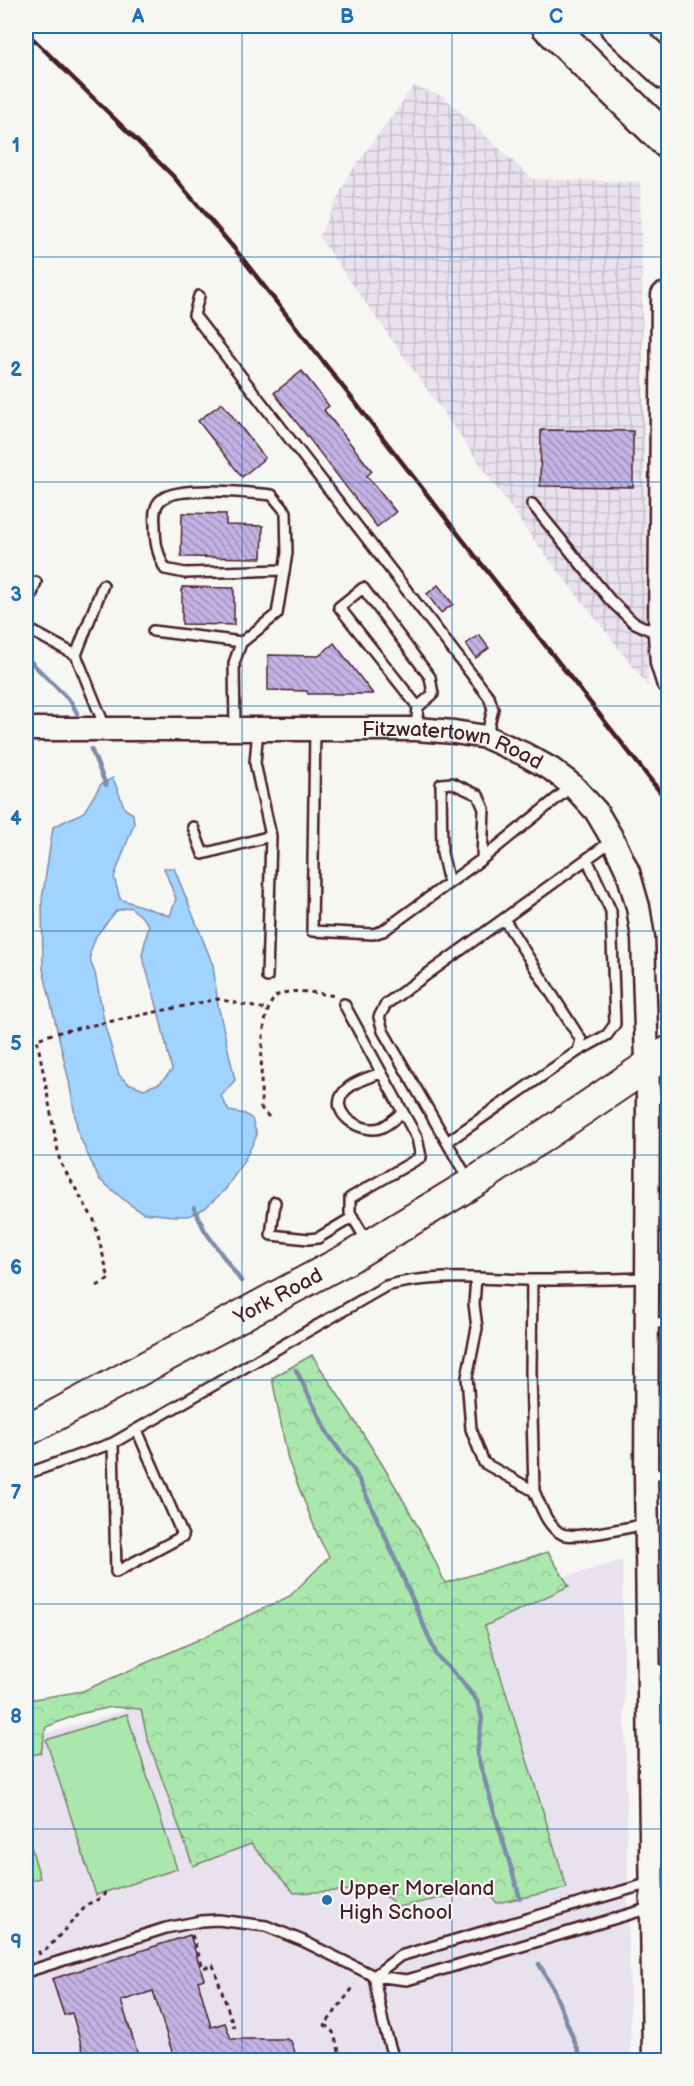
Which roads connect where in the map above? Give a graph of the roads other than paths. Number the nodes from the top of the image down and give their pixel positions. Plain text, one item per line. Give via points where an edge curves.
1 (549, 26) edge
2 (617, 26) edge
3 (633, 26) edge
4 (669, 63) edge
5 (669, 74) edge
6 (669, 142) edge
7 (200, 296) dead end
8 (666, 297) edge
9 (665, 502) edge
10 (532, 504) dead end
11 (284, 570) junction
12 (36, 582) dead end
13 (103, 585) dead end
14 (26, 611) edge
15 (26, 628) edge
16 (153, 631) dead end
17 (660, 635) junction
18 (242, 642) junction
19 (76, 654) junction
20 (669, 682) edge
21 (417, 718) junction
22 (26, 729) edge
23 (106, 729) junction
24 (235, 729) junction
25 (258, 729) junction
26 (315, 729) junction
27 (486, 737) junction
28 (572, 786) junction
29 (194, 827) dead end
30 (271, 837) junction
31 (613, 840) junction
32 (482, 859) junction
33 (587, 859) junction
34 (449, 883) junction
35 (504, 919) junction
36 (267, 977) dead end
37 (344, 1004) road end
38 (578, 1052) junction
39 (658, 1059) edge
40 (381, 1073) junction
41 (658, 1098) edge
42 (403, 1112) junction
43 (447, 1142) junction
44 (471, 1184) junction
45 (275, 1202) dead end
46 (353, 1217) junction
47 (369, 1246) junction
48 (476, 1278) junction
49 (647, 1278) junction
50 (532, 1280) junction
51 (658, 1323) edge
52 (137, 1430) junction
53 (26, 1431) edge
54 (113, 1443) junction
55 (26, 1474) edge
56 (657, 1474) edge
57 (534, 1491) junction
58 (648, 1524) junction
59 (659, 1670) edge
60 (652, 1882) junction
61 (652, 1907) junction
62 (26, 1972) edge
63 (374, 1976) junction
64 (394, 2061) edge
65 (654, 2061) edge

1 - 6 highway
2 - 5 highway
3 - 4 highway
7 - 27 lane via 194,315 489,697 493,709
8 - 9 street
9 - 17 street
10 - 17 lane via 610,600 633,622
11 - 11 lane via 288,553 286,512 272,495 178,492 162,499 154,510 156,552 165,569 185,573
11 - 18 lane via 277,614
12 - 14 lane
13 - 19 lane
15 - 19 lane
16 - 18 lane
17 - 20 street via 662,663
18 - 24 lane via 234,663
19 - 23 lane
21 - 21 lane via 339,607 363,588 430,677 433,694
21 - 26 street, Fitzwatertown Road
21 - 27 street, Fitzwatertown Road via 454,732
22 - 23 street, Fitzwatertown Road
23 - 24 street, Fitzwatertown Road
24 - 25 street, Fitzwatertown Road
25 - 26 street, Fitzwatertown Road
25 - 30 lane via 255,763
26 - 34 lane via 312,931 383,931
27 - 28 street, Fitzwatertown Road via 551,769
28 - 31 street, Fitzwatertown Road via 596,811
28 - 32 lane
29 - 30 lane via 203,854
30 - 36 lane
31 - 33 lane
31 - 39 street, Fitzwatertown Road via 628,872 640,917
32 - 34 lane
32 - 34 lane via 484,808 478,795 452,783 441,784 442,853
33 - 35 lane
33 - 38 lane via 611,911 615,1024 607,1035
35 - 38 lane via 581,1040
35 - 43 lane via 386,1004 379,1017 383,1031
37 - 40 lane
38 - 43 lane
39 - 41 street, Fitzwatertown Road
39 - 44 highway, York Road
40 - 42 lane
40 - 42 lane via 343,1092 339,1102 343,1113 365,1130 381,1128
41 - 49 street, Fitzwatertown Road
42 - 46 lane via 417,1138 421,1157 350,1198
43 - 44 lane
44 - 47 highway, York Road
45 - 46 lane via 271,1235 318,1238
46 - 47 lane
47 - 53 highway, York Road
48 - 50 lane
48 - 52 lane via 407,1280 386,1286
48 - 57 lane via 477,1328 466,1377 471,1429 484,1463
49 - 50 lane
49 - 51 street, Fitzwatertown Road
50 - 57 lane
51 - 56 street, Fitzwatertown Road
52 - 54 lane
52 - 54 lane via 183,1536 116,1572
54 - 55 lane
56 - 58 street, Fitzwatertown Road
57 - 58 lane via 552,1526 562,1534
58 - 59 street, Fitzwatertown Road
59 - 60 street, Fitzwatertown Road
60 - 61 street, Fitzwatertown Road
60 - 63 lane via 400,1956
61 - 63 lane via 407,1980
61 - 65 street, Fitzwatertown Road
62 - 63 lane via 166,1928 218,1920 249,1922 284,1932
63 - 64 lane

